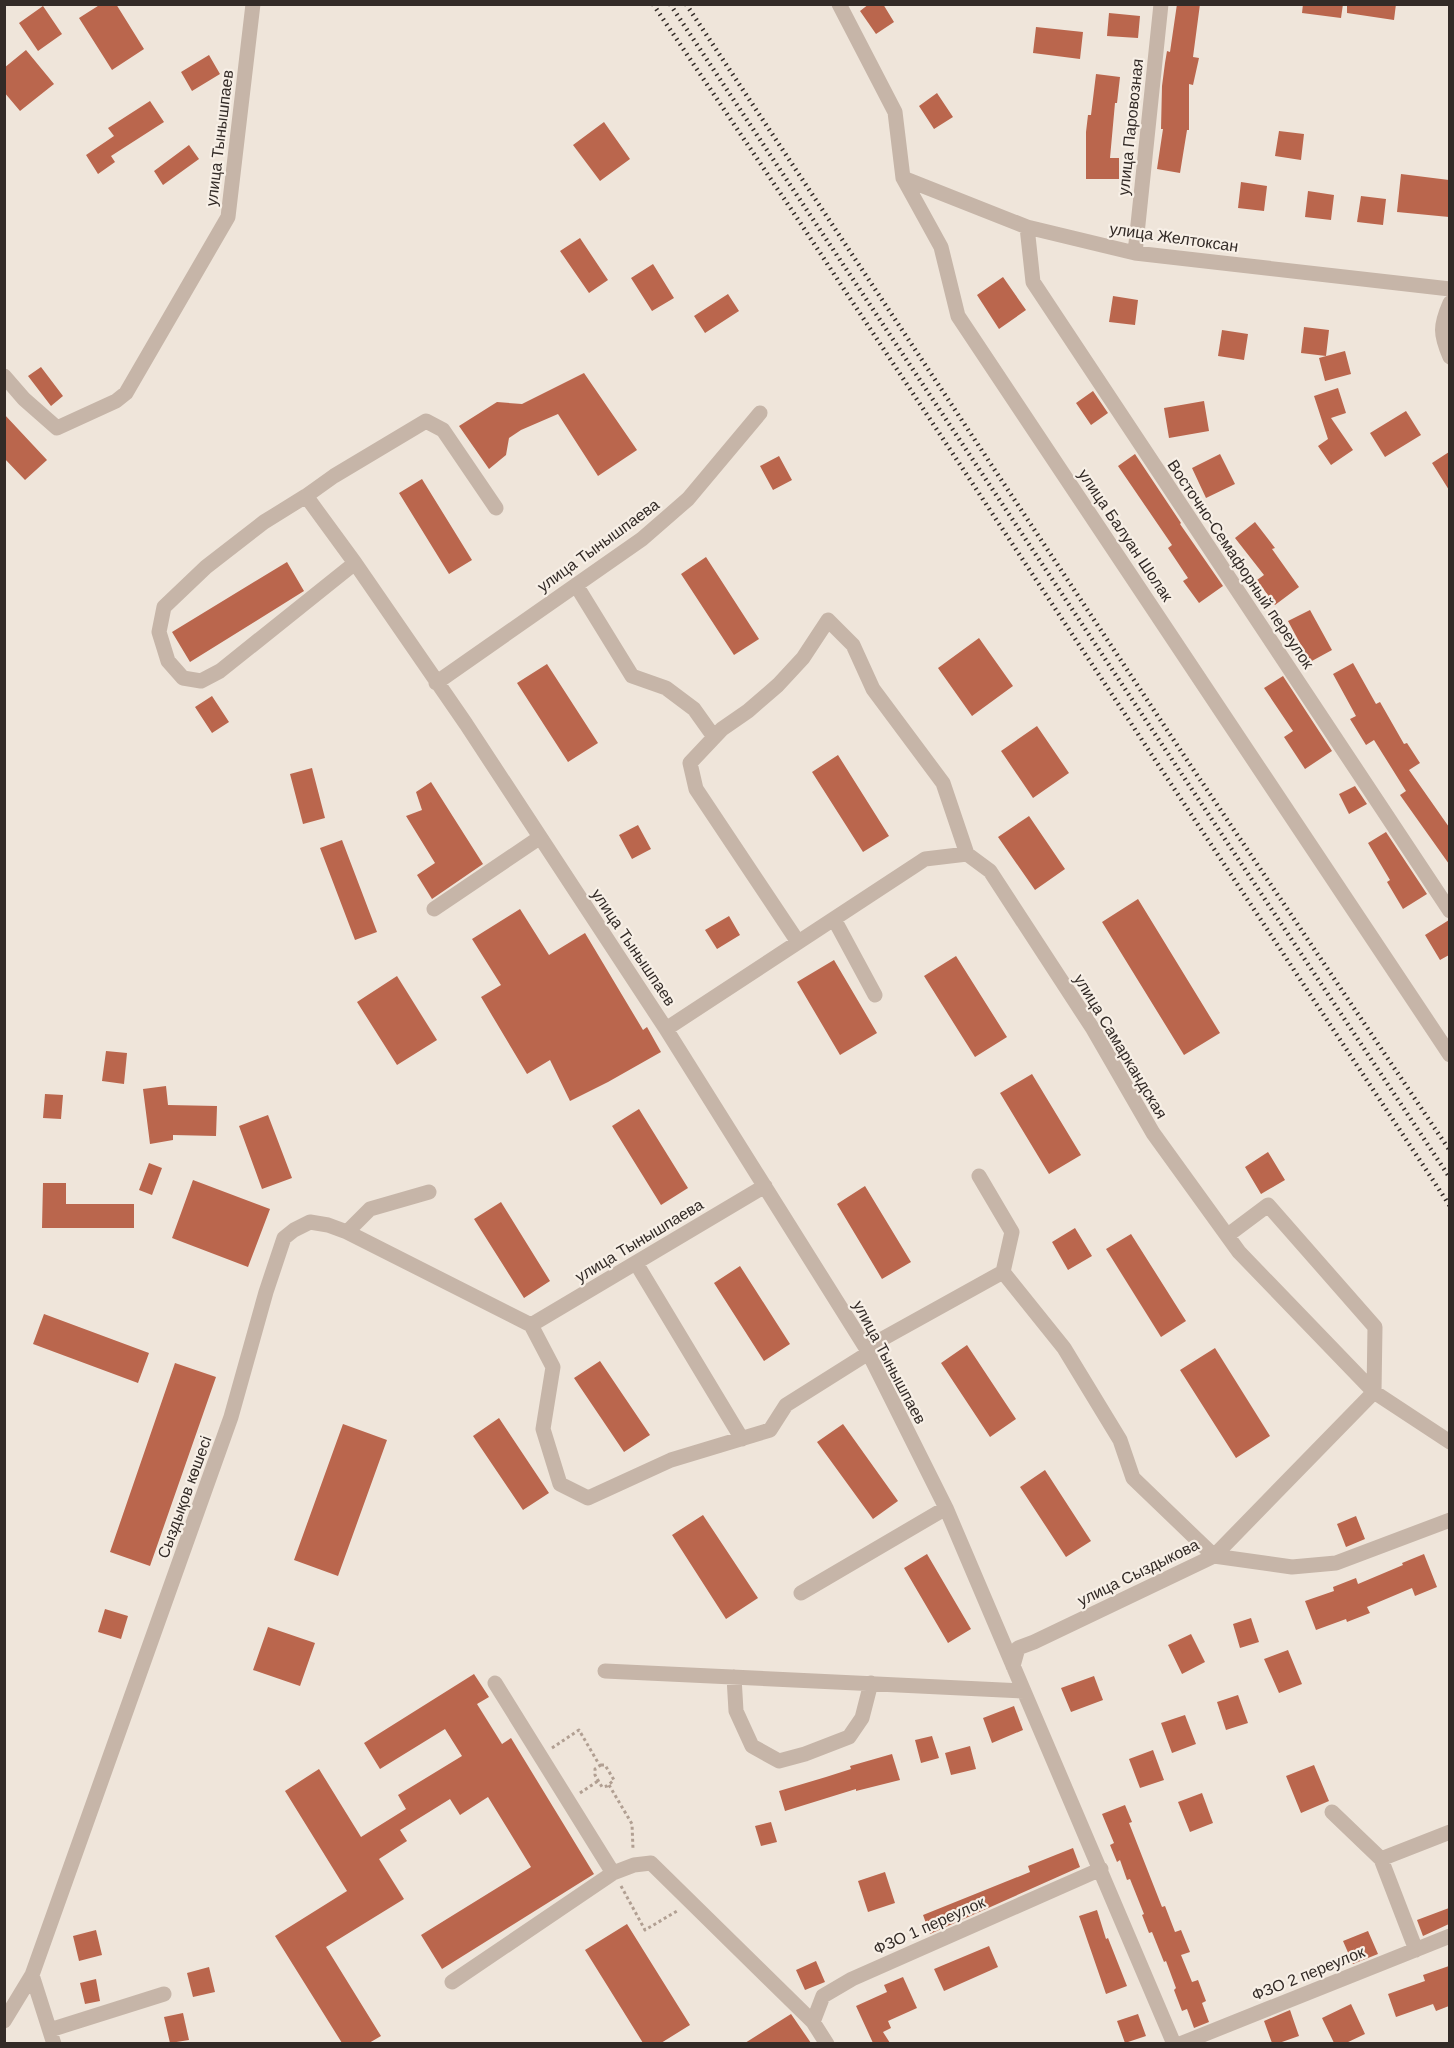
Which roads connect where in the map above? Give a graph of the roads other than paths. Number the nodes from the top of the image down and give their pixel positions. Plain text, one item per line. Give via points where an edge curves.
1 (253, 4) edge
2 (839, 4) edge
3 (1161, 4) edge
4 (903, 178) junction
5 (1027, 227) junction
6 (1135, 254) junction
7 (1449, 289) edge
8 (1449, 303) edge
9 (1449, 357) edge
10 (4, 376) edge
11 (760, 413) dead end
12 (306, 496) junction
13 (496, 508) dead end
14 (355, 563) junction
15 (576, 585) junction
16 (436, 683) junction
17 (714, 737) junction
18 (539, 838) junction
19 (967, 854) junction
20 (434, 909) dead end
21 (1449, 911) edge
22 (834, 919) junction
23 (798, 942) junction
24 (875, 995) dead end
25 (666, 1029) junction
26 (1449, 1055) edge
27 (979, 1176) dead end
28 (765, 1186) junction
29 (429, 1192) dead end
30 (347, 1232) junction
31 (1228, 1235) junction
32 (636, 1263) junction
33 (1003, 1272) junction
34 (531, 1325) junction
35 (867, 1351) junction
36 (1374, 1392) junction
37 (742, 1439) junction
38 (1449, 1442) edge
39 (946, 1508) junction
40 (1449, 1520) edge
41 (1214, 1556) junction
42 (801, 1593) dead end
43 (1013, 1666) junction
44 (605, 1671) dead end
45 (734, 1677) junction
46 (495, 1683) dead end
47 (871, 1683) junction
48 (1024, 1690) junction
49 (1332, 1812) dead end
50 (1449, 1832) edge
51 (1381, 1859) junction
52 (1101, 1869) junction
53 (614, 1873) junction
54 (1449, 1936) edge
55 (1416, 1950) junction
56 (32, 1975) junction
57 (452, 1982) dead end
58 (164, 1994) dead end
59 (4, 2021) edge
60 (813, 2022) junction
61 (52, 2036) edge
62 (827, 2043) edge
63 (1174, 2043) edge
64 (1180, 2043) edge

1 - 10 street, улица Тынышпаев via 228,217 126,393 57,429
2 - 4 street, улица Балуан Шолак via 895,112
3 - 6 street, улица Паровозная
4 - 5 street, улица Желтоксан
4 - 26 street, улица Балуан Шолак via 941,248 958,316
5 - 6 street, улица Желтоксан
5 - 21 street, Восточно-Семафорный переулок via 1033,282
6 - 7 street, улица Желтоксан
8 - 9 street via 1442,322 1442,339
11 - 15 street, улица Тынышпаева via 688,499 642,539
12 - 13 street via 426,422 443,430
12 - 14 street, улица Тынышпаев
12 - 14 street via 264,522 206,567 164,607 159,633 168,661 183,678 201,681 220,671
14 - 16 street, улица Тынышпаев
15 - 16 street, улица Тынышпаева
15 - 17 street via 632,676 666,688 694,709
16 - 18 street, улица Тынышпаев
17 - 19 street via 778,686 803,658 828,620 854,645 873,689 943,783
17 - 23 street via 690,763 696,789
18 - 20 street
18 - 25 street, улица Тынышпаев
19 - 22 street via 925,859
19 - 31 street, улица Самаркандская via 990,871 1093,1029 1152,1133
22 - 23 street
22 - 24 street
23 - 25 street
25 - 28 street, улица Тынышпаев
27 - 33 street via 1012,1232
28 - 32 street, улица Тынышпаева
28 - 35 street, улица Тынышпаев
29 - 30 street via 370,1209
30 - 34 street, Сыздықов көшесі
30 - 56 street, Сыздықов көшесі via 309,1222 284,1238 231,1417
31 - 36 street, улица Самаркандская via 1239,1252
31 - 36 street via 1268,1205 1375,1327
32 - 34 street, улица Тынышпаева
32 - 37 street
33 - 35 street
33 - 41 street via 1064,1348 1120,1440 1133,1478
34 - 37 street via 553,1367 543,1429 560,1484 588,1498 671,1460
35 - 37 street via 786,1405 770,1430
35 - 39 street, улица Тынышпаев
36 - 38 street, улица Самаркандская
36 - 41 street, улица Сыздыкова
39 - 42 street
39 - 43 street, улица Тынышпаев
40 - 41 street via 1336,1563 1292,1567
41 - 43 street, улица Сыздыкова via 1018,1648
43 - 48 street
44 - 45 street
45 - 47 street
45 - 47 street via 736,1711 752,1746 779,1761 849,1737 862,1718
46 - 53 street
47 - 48 street
48 - 52 street
49 - 51 street
50 - 51 street
51 - 55 street
52 - 60 street, ФЗО 1 переулок via 852,1979 823,1996
52 - 63 street
53 - 57 street
53 - 60 street via 651,1863
54 - 55 street, ФЗО 2 переулок
55 - 64 street, ФЗО 2 переулок
56 - 59 street, Сыздықов көшесі
56 - 61 street
58 - 61 street
60 - 62 street

